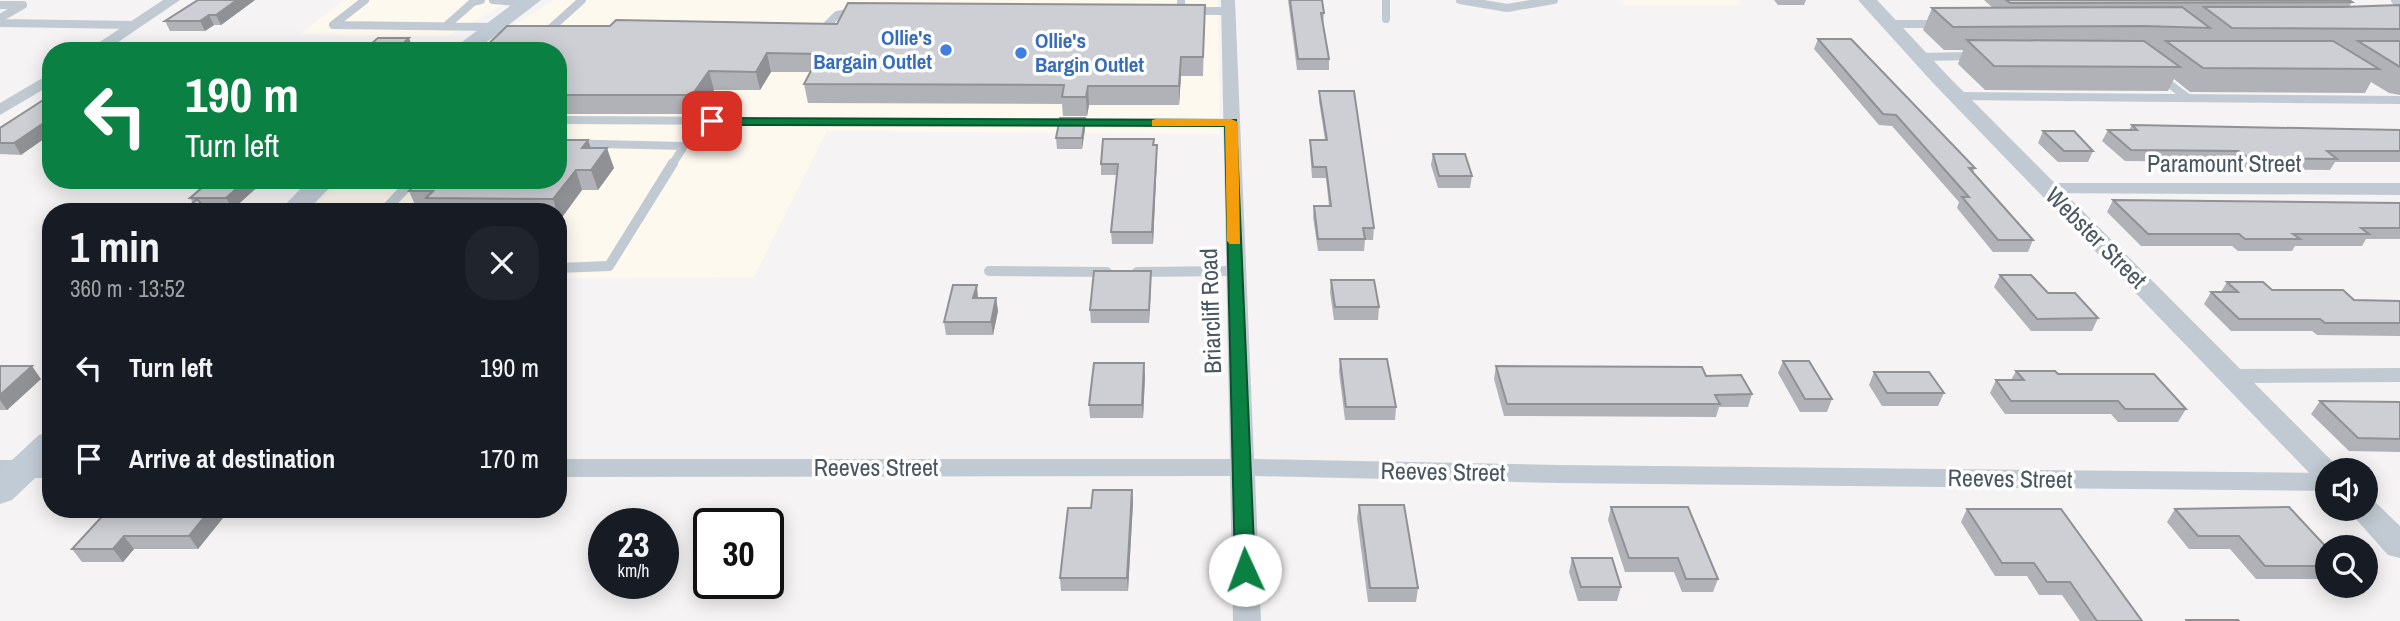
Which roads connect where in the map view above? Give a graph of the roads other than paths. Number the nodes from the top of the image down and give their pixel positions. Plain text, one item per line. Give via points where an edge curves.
1 (32, 0) edge
2 (173, 0) edge
3 (365, 0) edge
4 (481, 0) edge
5 (493, 0) edge
6 (582, 0) edge
7 (1181, 0) edge
8 (1386, 0) edge
9 (1460, 0) edge
10 (1553, 0) edge
11 (1867, 0) edge
12 (2395, 0) edge
13 (529, 1) edge
14 (0, 5) edge
15 (23, 5) junction
16 (1228, 5) edge
17 (2400, 8) edge
18 (868, 11) edge
19 (1168, 11) edge
20 (1181, 11) junction
21 (1387, 19) dead end
22 (0, 21) edge
23 (1947, 23) edge
24 (1889, 24) junction
25 (134, 25) junction
26 (446, 26) junction
27 (491, 27) junction
28 (515, 27) edge
29 (540, 27) edge
30 (551, 28) junction
31 (565, 28) edge
32 (810, 30) edge
33 (108, 42) edge
34 (472, 42) edge
35 (1986, 56) edge
36 (1919, 57) junction
37 (2155, 73) edge
38 (42, 84) edge
39 (2365, 86) edge
40 (1957, 96) junction
41 (2188, 98) junction
42 (2387, 100) junction
43 (2400, 100) edge
44 (0, 110) edge
45 (567, 120) edge
46 (1231, 122) junction
47 (567, 143) edge
48 (315, 189) edge
49 (405, 189) edge
50 (2048, 189) junction
51 (2400, 189) edge
52 (300, 203) edge
53 (391, 203) edge
54 (567, 268) edge
55 (989, 271) dead end
56 (1236, 271) junction
57 (2400, 375) edge
58 (2232, 376) junction
59 (42, 452) edge
60 (2315, 460) edge
61 (1241, 467) junction
62 (567, 468) edge
63 (18, 475) edge
64 (2315, 482) edge
65 (2375, 521) edge
66 (2400, 546) edge
67 (1247, 621) edge

1 - 15 lane
2 - 25 street
3 - 26 lane via 333,25
4 - 26 lane
5 - 13 lane
6 - 30 lane
7 - 20 lane
8 - 21 lane
9 - 10 lane via 1477,6 1528,7
11 - 24 street, Webster Street
12 - 17 lane
13 - 27 main road
14 - 15 lane
15 - 22 lane
16 - 20 lane
16 - 46 street, Briarcliff Road
18 - 32 lane via 844,11 831,17 822,30
19 - 20 lane
22 - 25 lane
23 - 24 lane
24 - 36 street, Webster Street
25 - 33 street
26 - 27 lane
27 - 28 lane
27 - 34 main road
29 - 30 lane
30 - 31 lane
35 - 36 lane
36 - 40 street, Webster Street
37 - 41 lane
38 - 44 street
39 - 42 lane
40 - 41 lane
40 - 50 street, Webster Street
41 - 42 lane
42 - 43 lane
45 - 46 lane
46 - 56 street, Briarcliff Road
47 - 54 lane via 684,146 608,266
48 - 52 main road
49 - 53 lane
50 - 51 street, Paramount Street
50 - 58 street, Webster Street
55 - 56 lane
56 - 61 street, Briarcliff Road
57 - 58 street
58 - 60 street, Webster Street
59 - 63 main road
61 - 62 street, Reeves Street
61 - 64 street, Reeves Street
61 - 67 street, Briarcliff Road
65 - 66 street

